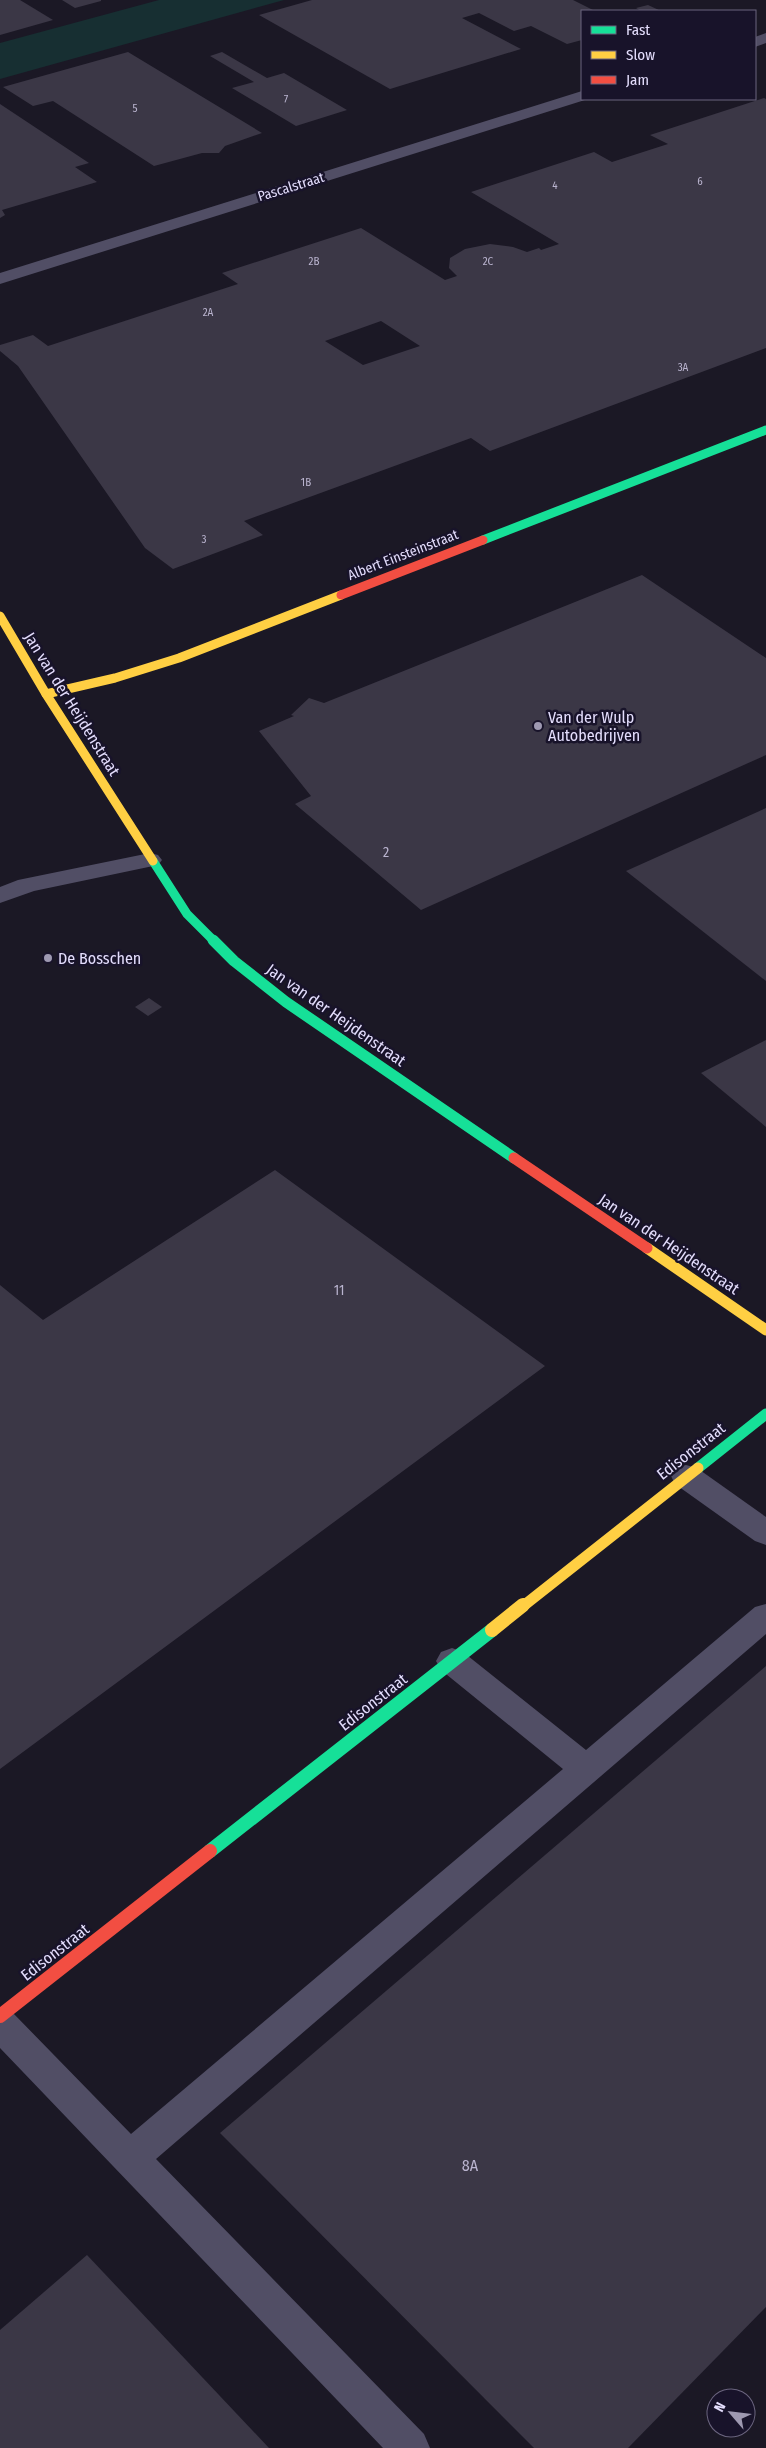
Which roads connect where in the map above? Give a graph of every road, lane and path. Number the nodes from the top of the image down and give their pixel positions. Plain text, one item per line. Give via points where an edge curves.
1 (581, 96) edge
2 (0, 279) edge
3 (766, 430) edge
4 (0, 616) edge
5 (46, 694) junction
6 (150, 860) junction
7 (3, 894) edge
8 (766, 1330) edge
9 (766, 1414) edge
10 (686, 1476) junction
11 (766, 1533) edge
12 (766, 1616) edge
13 (452, 1661) junction
14 (586, 1769) junction
15 (0, 2016) edge
16 (0, 2024) edge
17 (130, 2158) junction
18 (410, 2448) edge

1 - 2 street, Pascalstraat
3 - 5 street, Albert Einsteinstraat via 179,658 115,678
4 - 5 street, Jan van der Heijdenstraat
5 - 6 street, Jan van der Heijdenstraat
6 - 7 street via 27,885
6 - 8 street, Jan van der Heijdenstraat via 199,928 286,1002
9 - 10 street, Edisonstraat
10 - 11 street
10 - 13 street, Edisonstraat
12 - 14 street
13 - 14 street
13 - 15 street, Edisonstraat
14 - 17 street
16 - 17 street
17 - 18 street

